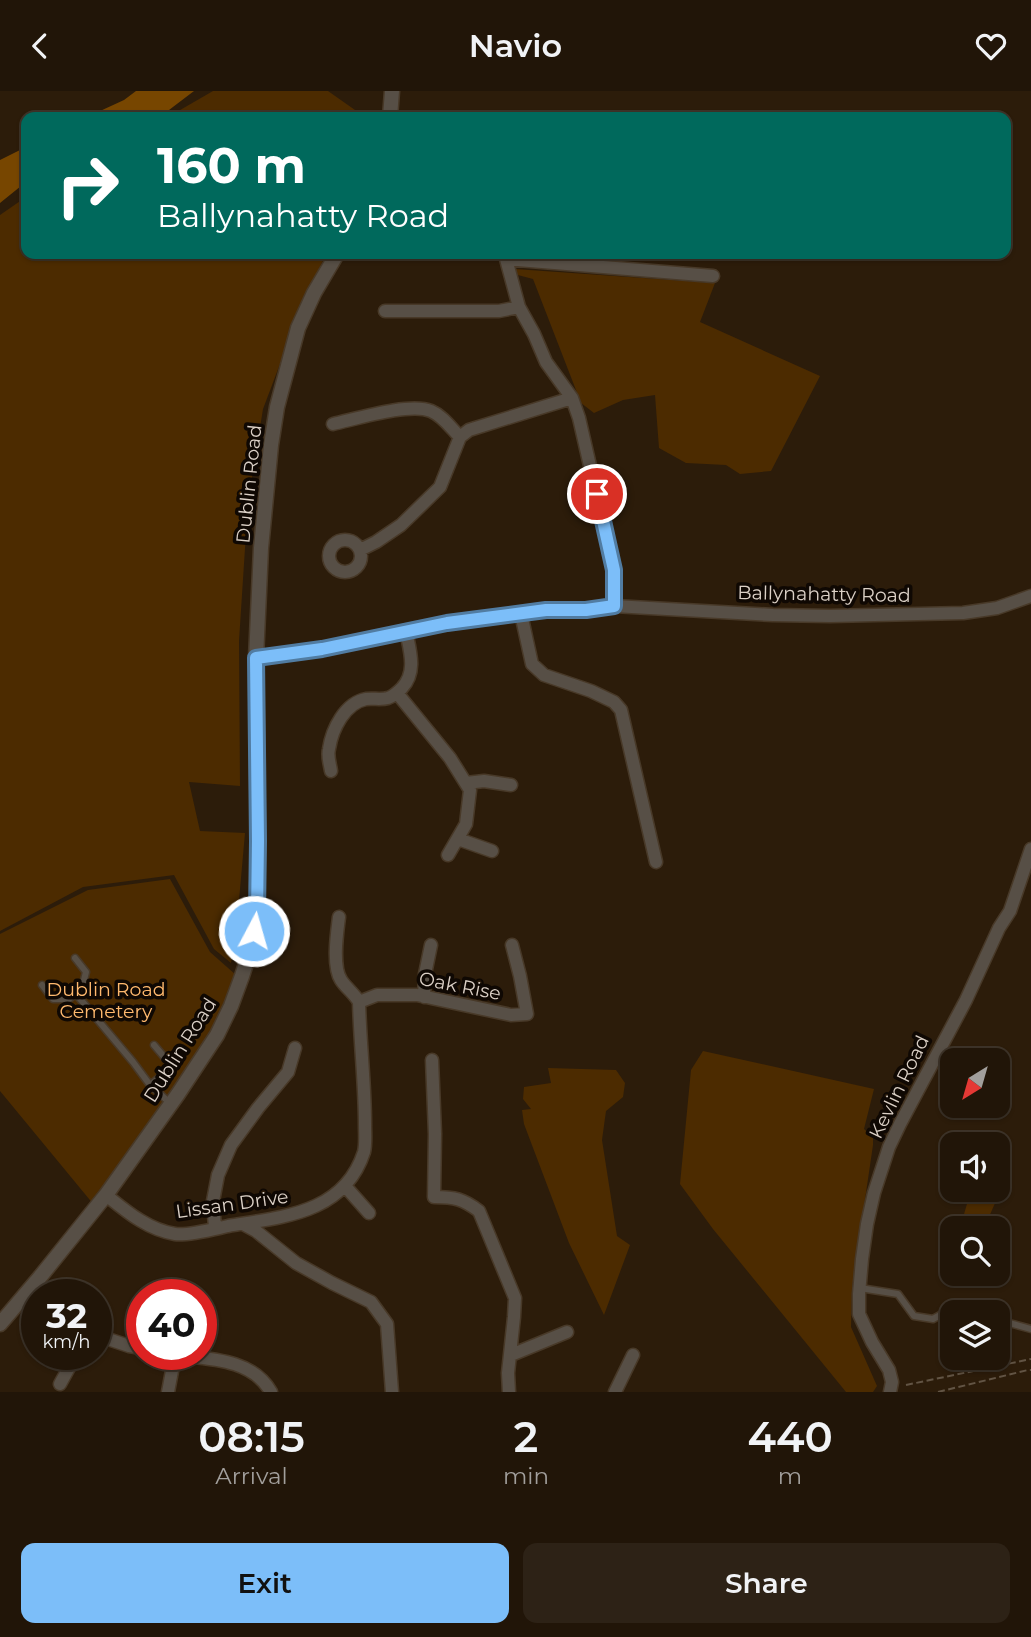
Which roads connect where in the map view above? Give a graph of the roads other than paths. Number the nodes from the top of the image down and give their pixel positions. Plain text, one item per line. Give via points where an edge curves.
1 (392, 91) edge
2 (390, 112) edge
3 (334, 259) edge
4 (713, 275) dead end
5 (519, 307) junction
6 (385, 311) dead end
7 (572, 398) junction
8 (333, 424) dead end
9 (460, 437) junction
10 (360, 550) dead end
11 (1031, 596) edge
12 (614, 606) junction
13 (521, 614) junction
14 (406, 631) junction
15 (256, 658) junction
16 (397, 693) junction
17 (331, 771) dead end
18 (466, 783) junction
19 (511, 785) dead end
20 (458, 839) junction
21 (1031, 849) edge
22 (492, 851) dead end
23 (448, 855) dead end
24 (656, 862) dead end
25 (339, 917) dead end
26 (430, 945) dead end
27 (512, 945) dead end
28 (75, 958) dead end
29 (42, 985) dead end
30 (76, 994) junction
31 (424, 997) junction
32 (359, 1002) junction
33 (155, 1045) dead end
34 (295, 1048) dead end
35 (432, 1060) dead end
36 (150, 1086) junction
37 (171, 1104) junction
38 (345, 1187) junction
39 (106, 1195) junction
40 (369, 1213) dead end
41 (243, 1224) junction
42 (215, 1229) junction
43 (38, 1279) edge
44 (860, 1288) junction
45 (21, 1300) edge
46 (940, 1315) edge
47 (1010, 1323) edge
48 (0, 1324) edge
49 (1031, 1329) edge
50 (567, 1332) dead end
51 (510, 1355) junction
52 (633, 1355) dead end
53 (217, 1361) edge
54 (68, 1370) edge
55 (172, 1370) edge
56 (60, 1384) dead end
57 (890, 1390) edge
58 (168, 1392) edge
59 (271, 1392) edge
60 (392, 1392) edge
61 (509, 1392) edge
62 (615, 1392) edge

1 - 2 street
3 - 15 street, Dublin Road via 298,328 277,407 261,548
4 - 5 street via 506,259
5 - 6 street
5 - 7 street via 546,362
7 - 9 street via 469,430
7 - 12 street via 614,570
8 - 9 street via 404,408 430,410
9 - 10 street via 440,487 401,526
11 - 12 street, Ballynahatty Road via 963,613 772,615
12 - 13 street, Ballynahatty Road
13 - 14 street, Ballynahatty Road
13 - 24 street via 532,664 544,675 591,691 621,710
14 - 15 street, Ballynahatty Road
14 - 16 street via 412,662 407,682
15 - 37 street, Dublin Road via 257,914 251,948 217,1035
16 - 17 street via 367,699 347,710 328,751
16 - 18 street
18 - 19 street
18 - 20 street via 470,790 466,824
20 - 22 street
20 - 23 street
21 - 44 street, Kevlin Road via 1010,911 889,1147 867,1224
25 - 32 street via 335,948 339,978
26 - 31 street
27 - 31 street, Oak Rise via 527,1014 511,1015
28 - 30 lane via 86,972
29 - 30 lane via 53,999
30 - 36 lane
31 - 32 street, Oak Rise via 377,995
32 - 38 street, Lissan Drive via 365,1150
33 - 36 lane via 171,1065
34 - 42 street via 288,1072 231,1145 213,1201
35 - 51 street via 434,1197 454,1197 479,1211 515,1298
36 - 37 lane
37 - 39 street, Dublin Road
38 - 40 street
38 - 41 street, Lissan Drive via 297,1214
39 - 42 street, Lissan Drive via 152,1227 177,1234
39 - 43 street, Dublin Road
41 - 42 street, Lissan Drive
41 - 60 street via 296,1263 371,1301 387,1324
44 - 46 lane via 898,1294 914,1316 933,1319
44 - 57 street, Kevlin Road via 859,1314 889,1370
45 - 48 street, Dublin Road
47 - 49 lane
50 - 51 street
51 - 61 street
52 - 62 street
53 - 59 street via 250,1370
54 - 56 street
55 - 58 street

